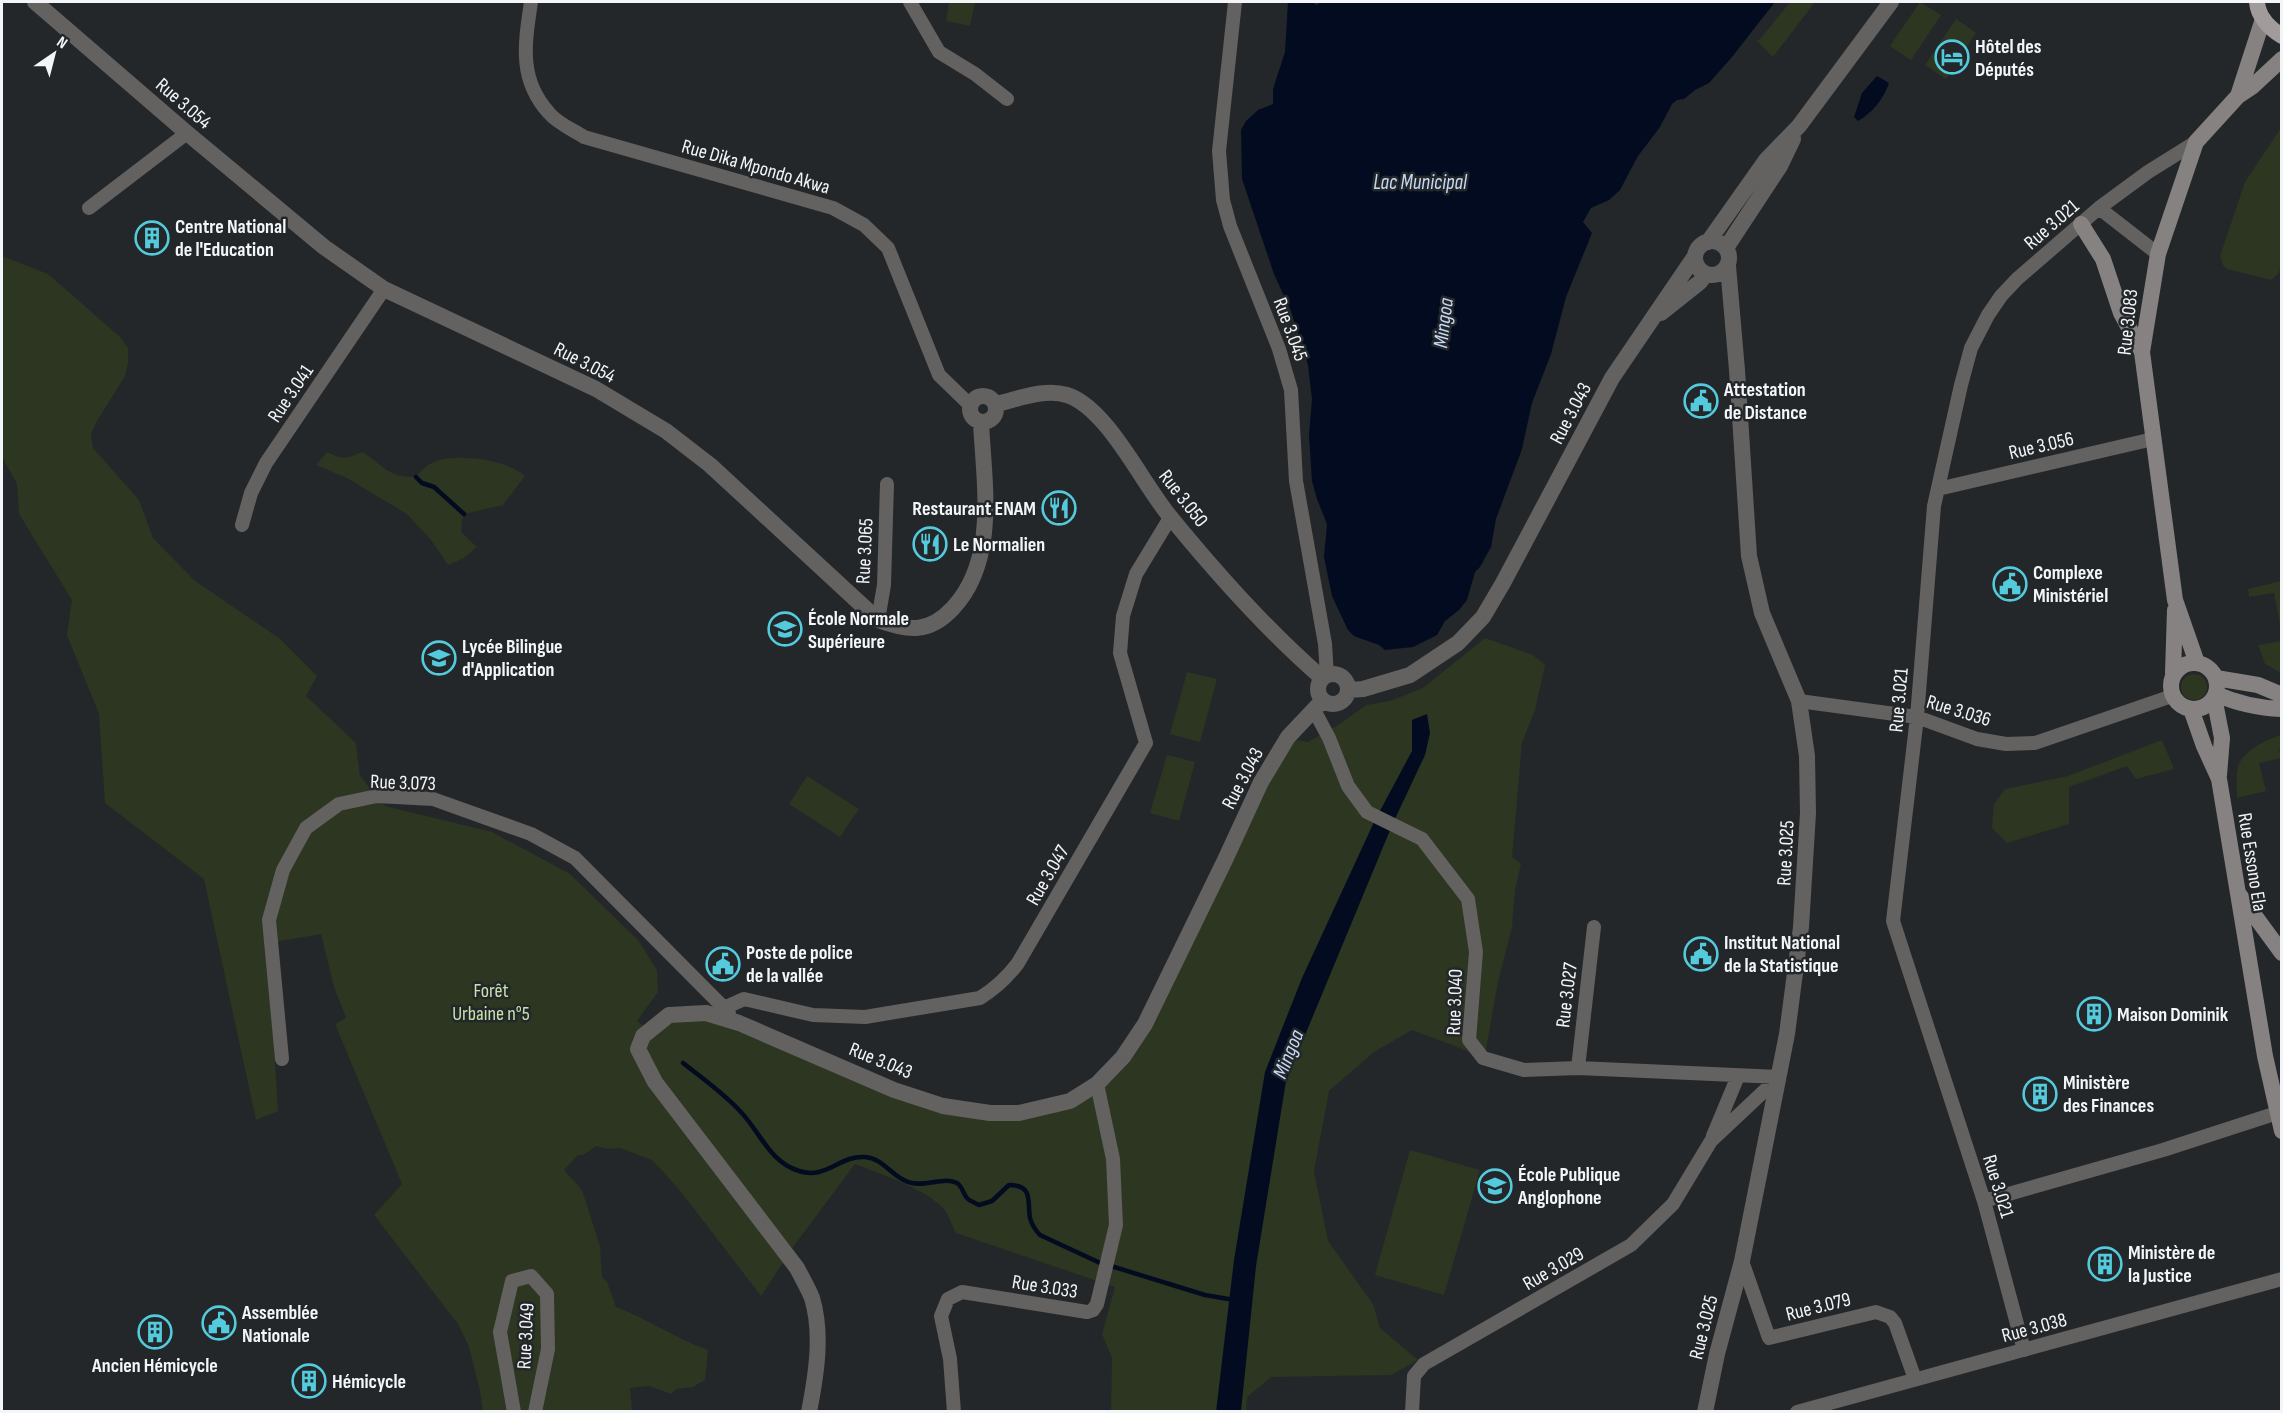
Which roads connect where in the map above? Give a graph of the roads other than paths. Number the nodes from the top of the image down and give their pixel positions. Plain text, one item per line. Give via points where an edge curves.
1 (35, 2) edge
2 (531, 2) edge
3 (910, 2) edge
4 (1235, 2) edge
5 (1891, 2) edge
6 (2257, 7) edge
7 (2282, 36) edge
8 (2282, 59) edge
9 (2238, 96) junction
10 (1006, 99) dead end
11 (1799, 126) junction
12 (187, 134) junction
13 (2196, 142) junction
14 (89, 208) dead end
15 (2099, 208) junction
16 (2081, 224) junction
17 (1708, 242) junction
18 (1726, 248) junction
19 (2157, 254) junction
20 (1695, 256) junction
21 (1716, 272) junction
22 (384, 289) junction
23 (1648, 322) junction
24 (2142, 352) junction
25 (996, 404) junction
26 (970, 405) junction
27 (981, 423) junction
28 (2153, 439) junction
29 (886, 484) dead end
30 (1938, 489) junction
31 (1170, 518) junction
32 (242, 525) dead end
33 (2175, 600) junction
34 (878, 620) junction
35 (2198, 663) junction
36 (2173, 673) junction
37 (1324, 676) junction
38 (1349, 690) junction
39 (2215, 690) junction
40 (2282, 695) edge
41 (2172, 696) junction
42 (1798, 701) junction
43 (1318, 705) junction
44 (2191, 709) junction
45 (2282, 709) edge
46 (1917, 717) junction
47 (2219, 779) junction
48 (2236, 890) junction
49 (1594, 927) dead end
50 (2282, 953) edge
51 (724, 1008) junction
52 (739, 1023) junction
53 (282, 1059) dead end
54 (1578, 1068) junction
55 (1738, 1076) junction
56 (1779, 1077) junction
57 (1097, 1084) junction
58 (2277, 1113) junction
59 (2282, 1131) edge
60 (1711, 1141) junction
61 (1984, 1201) junction
62 (1742, 1261) junction
63 (2282, 1279) edge
64 (2024, 1350) junction
65 (1915, 1379) junction
66 (513, 1412) edge
67 (535, 1412) edge
68 (809, 1412) edge
69 (954, 1412) edge
70 (1412, 1412) edge
71 (1705, 1412) edge
72 (1797, 1412) edge

1 - 12 street, Rue 3.054
2 - 26 street, Rue Dika Mpondo Akwa via 525,51 527,70 535,94 550,115 584,137 833,208 864,225 888,248 939,375
3 - 10 street via 939,52
4 - 37 street, Rue 3.045 via 1219,151 1223,200 1291,390 1296,481 1325,644
5 - 11 street
6 - 7 main road
6 - 9 main road
8 - 9 main road, Rue 3.083
9 - 13 main road, Rue 3.083
11 - 17 street via 1766,160
11 - 18 street via 1780,166
12 - 14 street
12 - 22 street, Rue 3.054 via 316,241
13 - 15 street, Rue 3.021
13 - 19 main road, Rue 3.083
15 - 16 street, Rue 3.021
15 - 19 street
16 - 24 main road via 2103,259 2121,313
16 - 30 street, Rue 3.021 via 2017,279 1988,315 1968,357
17 - 18 street via 1721,243
17 - 20 street via 1701,245
18 - 21 street via 1729,254
19 - 24 main road, Rue 3.083
20 - 21 street via 1698,267
20 - 23 street, Rue 3.043
21 - 23 street
21 - 42 street, Rue 3.025 via 1730,297 1749,556 1762,613
22 - 32 street, Rue 3.041 via 266,463 251,493
22 - 34 street, Rue 3.054 via 596,389 666,431 710,465
23 - 38 street, Rue 3.043 via 1612,378 1483,617 1458,643 1410,675
24 - 28 main road, Rue 3.083
25 - 26 street via 983,395
25 - 27 street via 992,420
25 - 31 street, Rue 3.050 via 1044,392 1068,395 1086,406 1102,421
26 - 27 street, Rue 3.054 via 974,419
27 - 34 street, Rue 3.054 via 985,514 980,561 964,595 943,618 919,629 900,628
28 - 30 street, Rue 3.056
28 - 33 main road, Rue 3.083
29 - 34 street, Rue 3.065 via 884,585
30 - 46 street, Rue 3.021
31 - 37 street, Rue 3.050 via 1287,647
31 - 51 street, Rue 3.047 via 1136,574 1123,616 1120,653 1146,743 1008,977 980,998 865,1017 813,1015 744,999
33 - 35 main road, Rue 3.083
33 - 36 main road
35 - 36 main road via 2180,666
35 - 39 main road via 2206,666
36 - 41 main road
37 - 38 street via 1339,674
37 - 43 street via 1318,688
38 - 43 street via 1336,705
39 - 40 main road via 2258,685
39 - 44 main road via 2208,704
39 - 45 main road via 2237,703
39 - 47 main road via 2222,738
41 - 44 main road
41 - 46 street, Rue 3.036 via 2035,742 2006,744 1977,739
42 - 46 street, Rue 3.036
42 - 56 street, Rue 3.025 via 1807,756 1807,824 1801,927
43 - 54 street, Rue 3.040 via 1348,786 1366,812 1422,839 1468,899 1476,952 1469,1041 1483,1058 1524,1070
43 - 57 street, Rue 3.043 via 1288,737 1261,782 1145,1024 1123,1057
44 - 47 main road, Rue Essono Ela
46 - 61 street, Rue 3.021 via 1893,921
47 - 48 main road, Rue Essono Ela
48 - 50 main road
48 - 58 main road, Rue Essono Ela
49 - 54 street, Rue 3.027
51 - 52 street, Rue 3.073
51 - 53 street, Rue 3.073 via 574,858 531,834 433,799 376,796 339,804 306,828 283,870 269,920
52 - 57 street, Rue 3.043 via 894,1090 943,1106 1019,1113 1070,1101
52 - 68 street, Rue 3.043 via 706,1013 669,1015 643,1036 639,1049 655,1082 797,1268 811,1296 817,1349
54 - 55 street, Rue 3.040
55 - 56 street, Rue 3.040
55 - 60 street, Rue 3.029
56 - 60 street, Rue 3.029
56 - 62 street, Rue 3.025
57 - 69 street, Rue 3.033 via 1113,1159 1116,1225 1097,1305 1087,1312 962,1292 948,1299 941,1316 950,1359
58 - 59 main road, Rue Essono Ela
58 - 61 street
60 - 70 street, Rue 3.029 via 1673,1204 1631,1245 1424,1364 1414,1376
61 - 64 street, Rue 3.021
62 - 65 street, Rue 3.079 via 1769,1338 1876,1312 1895,1323
62 - 71 street, Rue 3.025
63 - 64 street, Rue 3.038
64 - 65 street, Rue 3.038
65 - 72 street, Rue 3.038
66 - 67 street, Rue 3.049 via 500,1332 512,1281 531,1275 547,1293 548,1349

